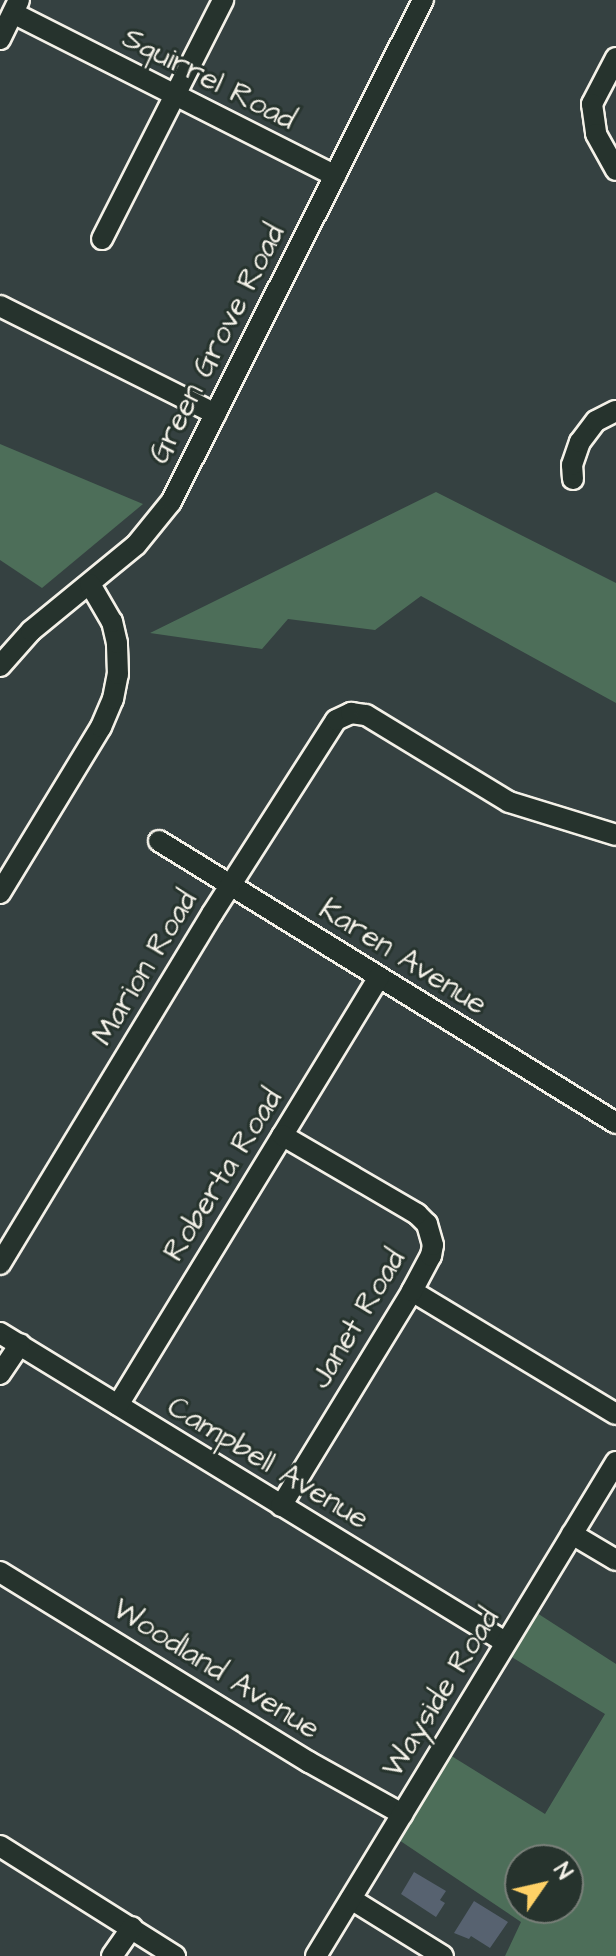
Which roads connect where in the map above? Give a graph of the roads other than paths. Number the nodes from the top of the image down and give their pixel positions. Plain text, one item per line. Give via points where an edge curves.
1 (223, 0) edge
2 (423, 0) edge
3 (16, 6) edge
4 (0, 39) edge
5 (616, 58) edge
6 (175, 96) junction
7 (616, 170) edge
8 (335, 176) junction
9 (102, 239) dead end
10 (0, 306) edge
11 (616, 411) edge
12 (216, 414) junction
13 (573, 479) dead end
14 (90, 584) junction
15 (0, 666) edge
16 (616, 835) edge
17 (159, 841) dead end
18 (231, 886) junction
19 (0, 893) edge
20 (379, 977) junction
21 (616, 1123) edge
22 (282, 1135) junction
23 (0, 1264) edge
24 (412, 1291) junction
25 (0, 1333) edge
26 (20, 1344) junction
27 (0, 1374) edge
28 (118, 1405) junction
29 (616, 1414) edge
30 (616, 1462) edge
31 (281, 1506) junction
32 (572, 1534) junction
33 (616, 1560) edge
34 (0, 1572) edge
35 (505, 1642) junction
36 (402, 1814) junction
37 (0, 1846) edge
38 (351, 1899) junction
39 (132, 1927) junction
40 (112, 1956) edge
41 (175, 1956) edge
42 (316, 1956) edge
43 (443, 1956) edge

1 - 6 street
2 - 8 street, Green Grove Road
3 - 4 street
3 - 6 street, Squirrel Road
5 - 7 street via 592,104 596,134
6 - 8 street, Squirrel Road
6 - 9 street
8 - 12 street, Green Grove Road
10 - 12 street
11 - 13 street via 596,421 580,442
12 - 14 street, Green Grove Road via 161,516
14 - 15 street, Green Grove Road via 31,631
14 - 19 street via 112,622 117,643 113,699
16 - 18 street, Marion Road via 509,802 380,722 351,713 336,720
17 - 18 street, Karen Avenue
18 - 20 street, Karen Avenue
18 - 23 street, Marion Road
20 - 21 street, Karen Avenue
20 - 22 street, Roberta Road
22 - 24 street, Janet Road via 427,1224 431,1256
22 - 28 street, Roberta Road
24 - 29 street
24 - 31 street, Janet Road
25 - 26 street, Campbell Avenue
26 - 27 street
26 - 28 street, Campbell Avenue
28 - 31 street, Campbell Avenue
30 - 32 street, Wayside Road
31 - 35 street, Campbell Avenue
32 - 33 street
32 - 35 street, Wayside Road
34 - 36 street, Woodland Avenue
35 - 36 street, Wayside Road
36 - 38 street, Wayside Road
37 - 39 street
38 - 42 street, Wayside Road
38 - 43 street
39 - 40 street
39 - 41 street

